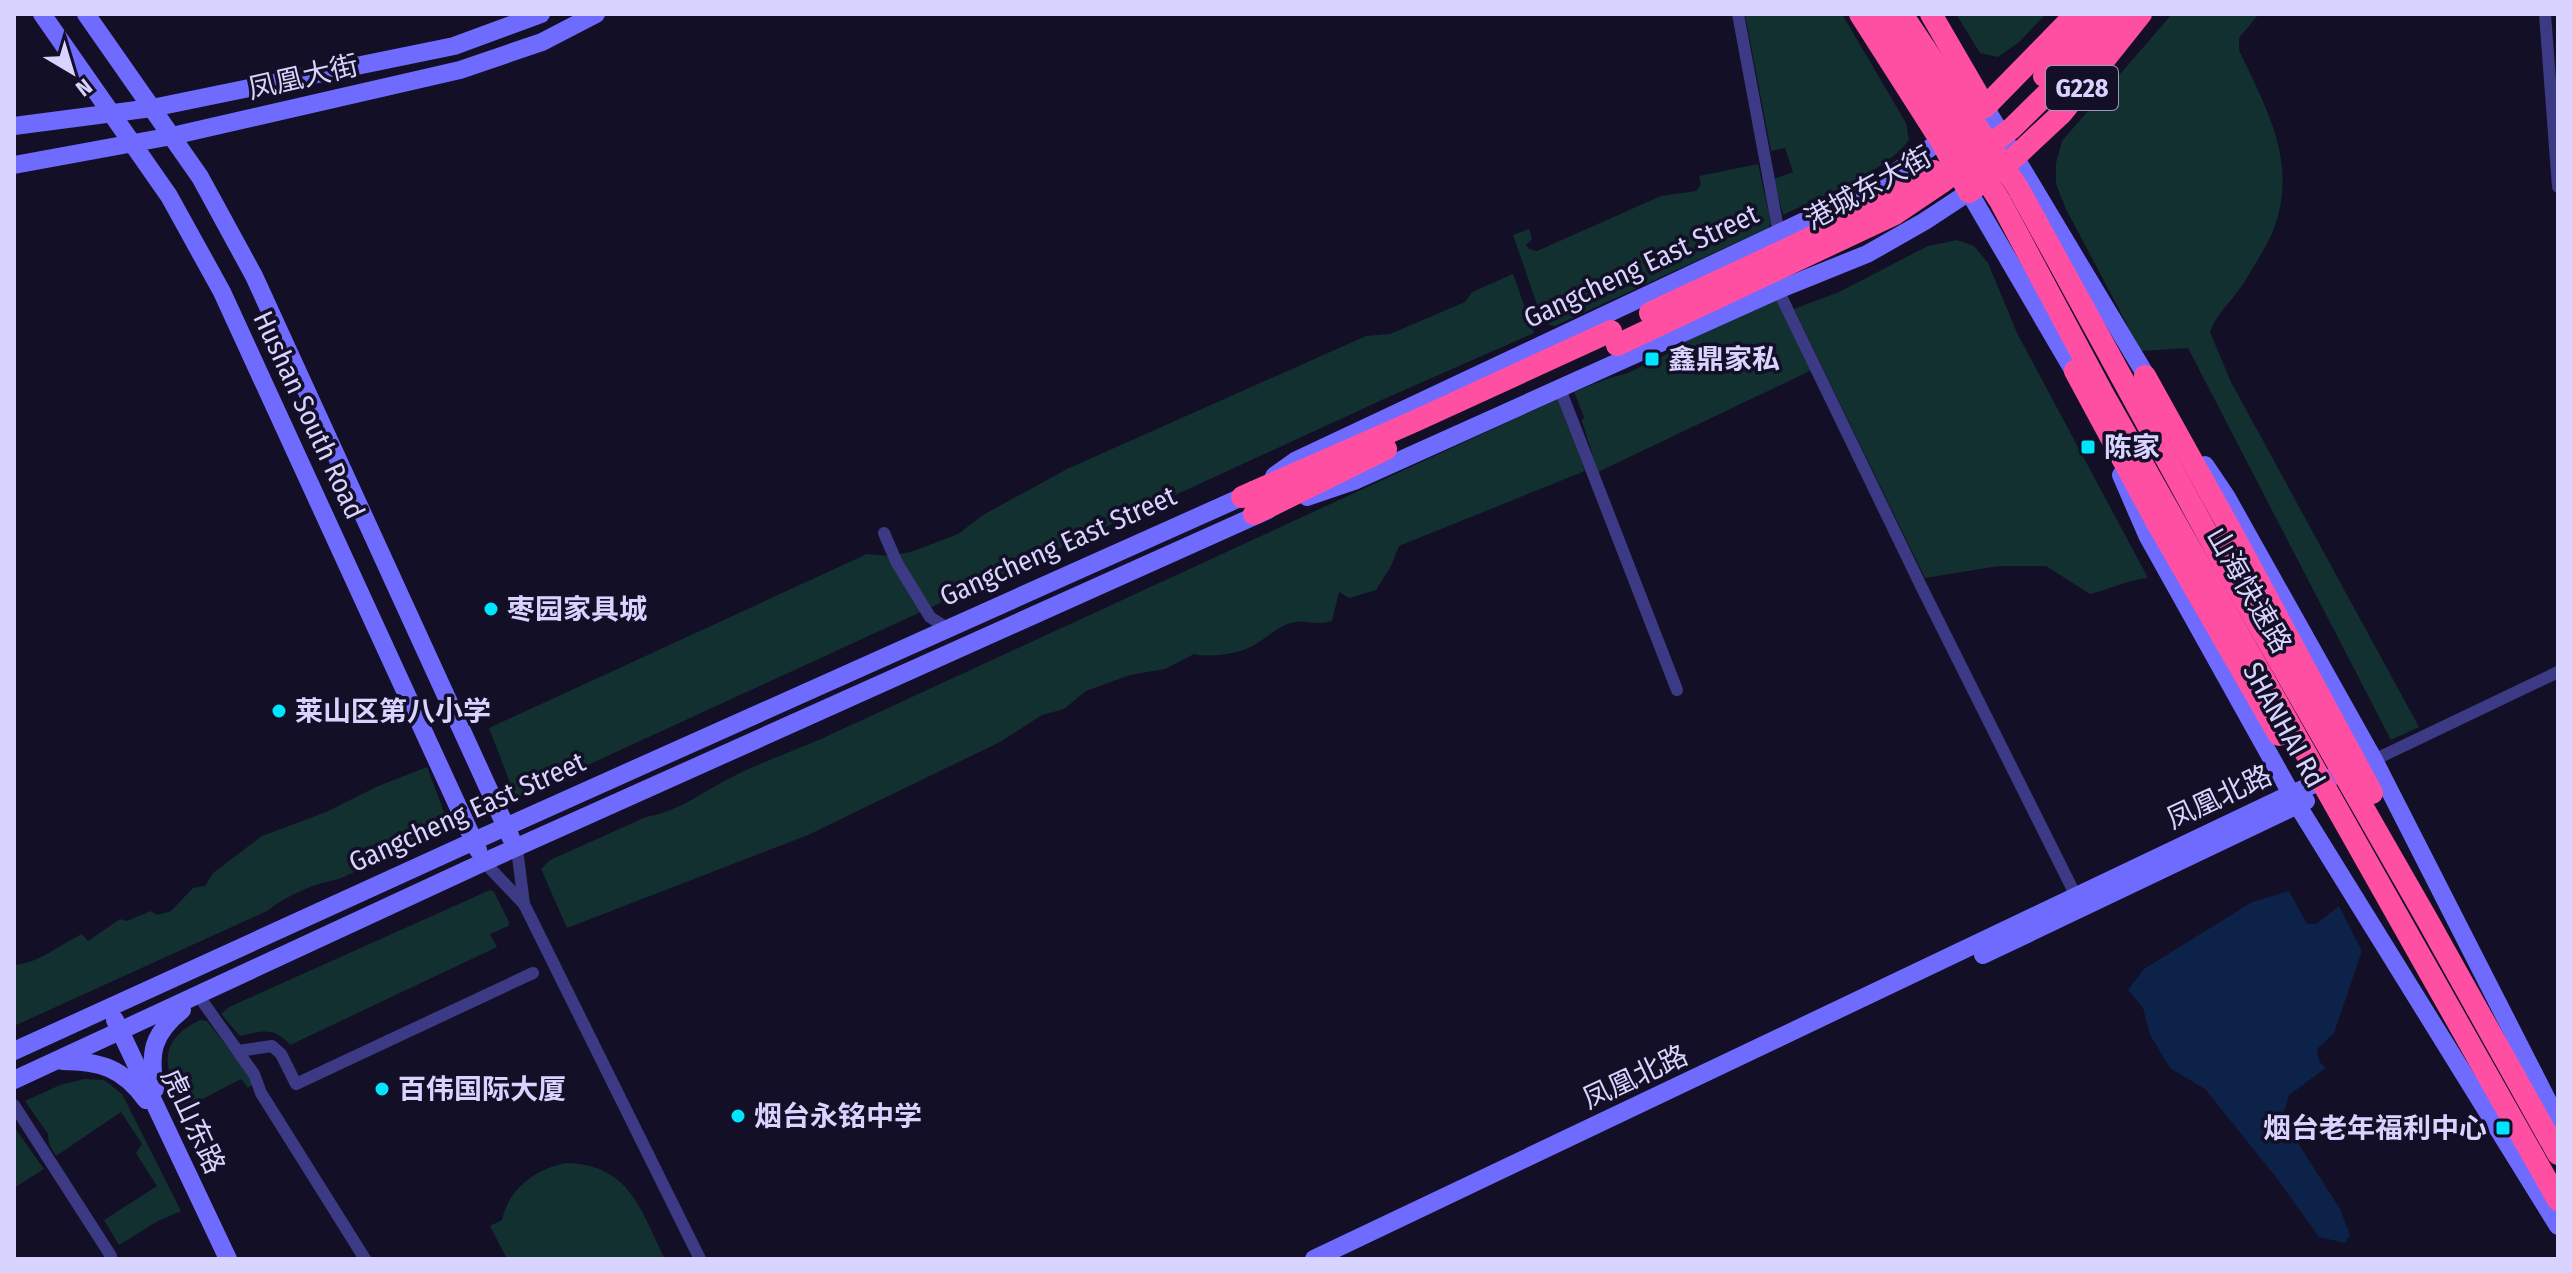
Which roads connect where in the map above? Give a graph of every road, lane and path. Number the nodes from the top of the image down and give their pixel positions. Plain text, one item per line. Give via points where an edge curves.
1 (42, 14) edge
2 (86, 14) edge
3 (541, 14) edge
4 (596, 14) edge
5 (1738, 14) edge
6 (1860, 14) edge
7 (1879, 14) edge
8 (1902, 14) edge
9 (1931, 14) edge
10 (2076, 14) edge
11 (2100, 14) edge
12 (2120, 14) edge
13 (2141, 14) edge
14 (2545, 14) edge
15 (1985, 107) junction
16 (152, 108) junction
17 (112, 112) junction
18 (14, 126) edge
19 (172, 136) junction
20 (1941, 141) junction
21 (134, 144) junction
22 (2016, 156) junction
23 (14, 165) edge
24 (2558, 187) edge
25 (1969, 192) junction
26 (1779, 234) junction
27 (1778, 290) junction
28 (1614, 338) junction
29 (2075, 371) junction
30 (2145, 376) junction
31 (1560, 389) junction
32 (1248, 506) junction
33 (884, 533) dead end
34 (947, 628) junction
35 (2558, 675) edge
36 (1677, 690) dead end
37 (2374, 760) junction
38 (2294, 800) junction
39 (506, 828) junction
40 (474, 841) junction
41 (517, 849) junction
42 (484, 862) junction
43 (2076, 896) junction
44 (524, 904) junction
45 (533, 973) dead end
46 (202, 994) junction
47 (108, 1007) junction
48 (120, 1031) junction
49 (2465, 1034) junction
50 (14, 1051) edge
51 (238, 1051) junction
52 (51, 1061) junction
53 (14, 1080) edge
54 (14, 1105) edge
55 (2558, 1121) edge
56 (165, 1127) junction
57 (2558, 1154) edge
58 (2558, 1200) edge
59 (2558, 1226) edge
60 (111, 1256) dead end
61 (228, 1259) edge
62 (365, 1259) edge
63 (700, 1259) edge
64 (1314, 1259) edge
65 (1340, 1259) edge

1 - 17 main road, Hushan South Road
2 - 16 main road, Hushan South Road
3 - 16 main road, 凤凰大街 via 454,46
4 - 19 main road, 凤凰大街 via 542,42 460,70
5 - 26 street
6 - 20 highway
7 - 49 highway, 山海快速路, bridge via 2000,201 2103,394
8 - 57 highway, 山海快速路, bridge via 2018,188
9 - 15 highway
10 - 15 highway, Gangcheng East Street
11 - 28 highway, 港城东大街, bridge via 2004,116 1935,170 1834,228
12 - 28 highway, 港城东大街, bridge via 2012,128 1895,214
13 - 22 highway, G228 via 2062,113
14 - 24 street
15 - 20 main road, Gangcheng East Street
15 - 22 main road
16 - 17 main road, 凤凰大街
16 - 19 main road, Hushan South Road
17 - 18 main road, 凤凰大街
17 - 21 main road, Hushan South Road
19 - 21 main road, 凤凰大街
19 - 39 main road, Hushan South Road via 254,276
20 - 25 highway
20 - 26 main road, Gangcheng East Street via 1851,199
21 - 23 main road, 凤凰大街
21 - 40 main road, Hushan South Road via 222,292
22 - 25 highway, 港城东大街
22 - 30 main road
25 - 27 main road, Gangcheng East Street via 1867,254
25 - 29 main road, SHANHAI Rd
26 - 32 main road, Gangcheng East Street via 1295,461
27 - 31 main road, Gangcheng East Street
27 - 43 street
28 - 32 highway, 港城东大街 via 1420,433
29 - 38 main road, SHANHAI Rd via 2147,535
29 - 49 highway, bridge via 2387,922
30 - 37 main road via 2226,496
30 - 57 highway, bridge via 2470,972
31 - 32 main road, Gangcheng East Street via 1354,481
31 - 36 street
32 - 34 main road, Gangcheng East Street
32 - 41 main road, Gangcheng East Street
33 - 34 street via 930,617
34 - 39 main road, Gangcheng East Street
35 - 37 street
37 - 38 main road, 凤凰北路
37 - 55 main road
38 - 43 main road, 凤凰北路
38 - 59 main road, SHANHAI Rd
38 - 65 main road, 凤凰北路
39 - 40 main road, Gangcheng East Street
39 - 41 main road, Hushan South Road
40 - 42 main road, Hushan South Road
40 - 47 main road, Gangcheng East Street
41 - 42 main road, Gangcheng East Street
41 - 44 street
42 - 44 street
42 - 46 main road, Gangcheng East Street
43 - 64 main road, 凤凰北路
44 - 63 street
45 - 51 street via 296,1084 272,1046
46 - 48 main road, Gangcheng East Street
46 - 51 street
46 - 56 main road via 156,1038 151,1064
47 - 48 main road, 虎山东路
47 - 50 main road, Gangcheng East Street
48 - 52 main road, Gangcheng East Street
48 - 56 main road, 虎山东路
49 - 58 highway, 山海快速路, bridge
51 - 62 street
52 - 53 main road, Gangcheng East Street
52 - 56 main road via 89,1061 119,1072
54 - 60 street
56 - 61 main road, 虎山东路

